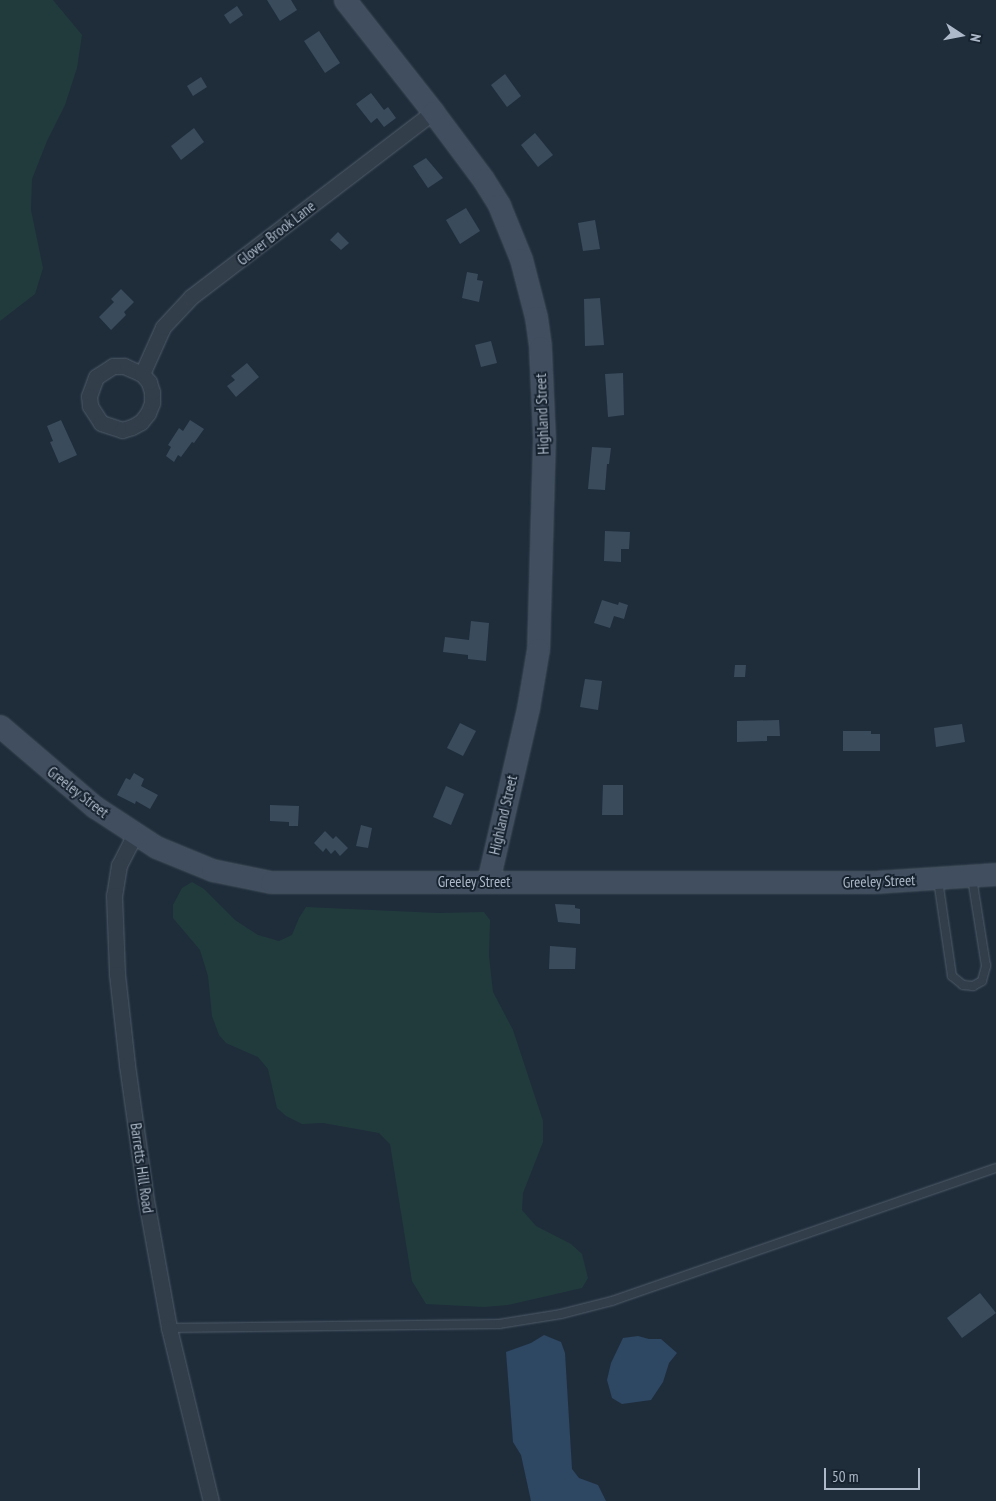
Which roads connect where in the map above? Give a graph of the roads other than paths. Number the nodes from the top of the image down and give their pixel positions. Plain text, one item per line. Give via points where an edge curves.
1 (345, 0) edge
2 (433, 112) junction
3 (142, 374) junction
4 (0, 726) edge
5 (135, 834) junction
6 (996, 874) edge
7 (972, 876) junction
8 (938, 879) junction
9 (488, 881) junction
10 (996, 1168) edge
11 (169, 1328) junction
12 (212, 1501) edge

1 - 2 street, Highland Street
2 - 3 street, Glover Brook Lane via 191,297 163,327
2 - 9 street, Highland Street via 483,179 508,224 530,287 540,347 544,438 538,649 528,708
3 - 3 street via 124,366 113,366 96,377 89,396 90,406 102,423 111,428 127,428 142,422 152,403 149,382
4 - 5 street, Greeley Street via 95,807
5 - 9 street, Greeley Street via 156,847 212,870 271,882
5 - 11 street, Barretts Hill Road via 115,880 117,974 146,1200
6 - 7 street, Greeley Street
7 - 8 street, Greeley Street
7 - 8 lane via 986,966 982,981 974,986 963,985 952,976
8 - 9 street, Greeley Street via 866,882
10 - 11 lane via 612,1301 561,1314 499,1324
11 - 12 street, Barretts Hill Road

